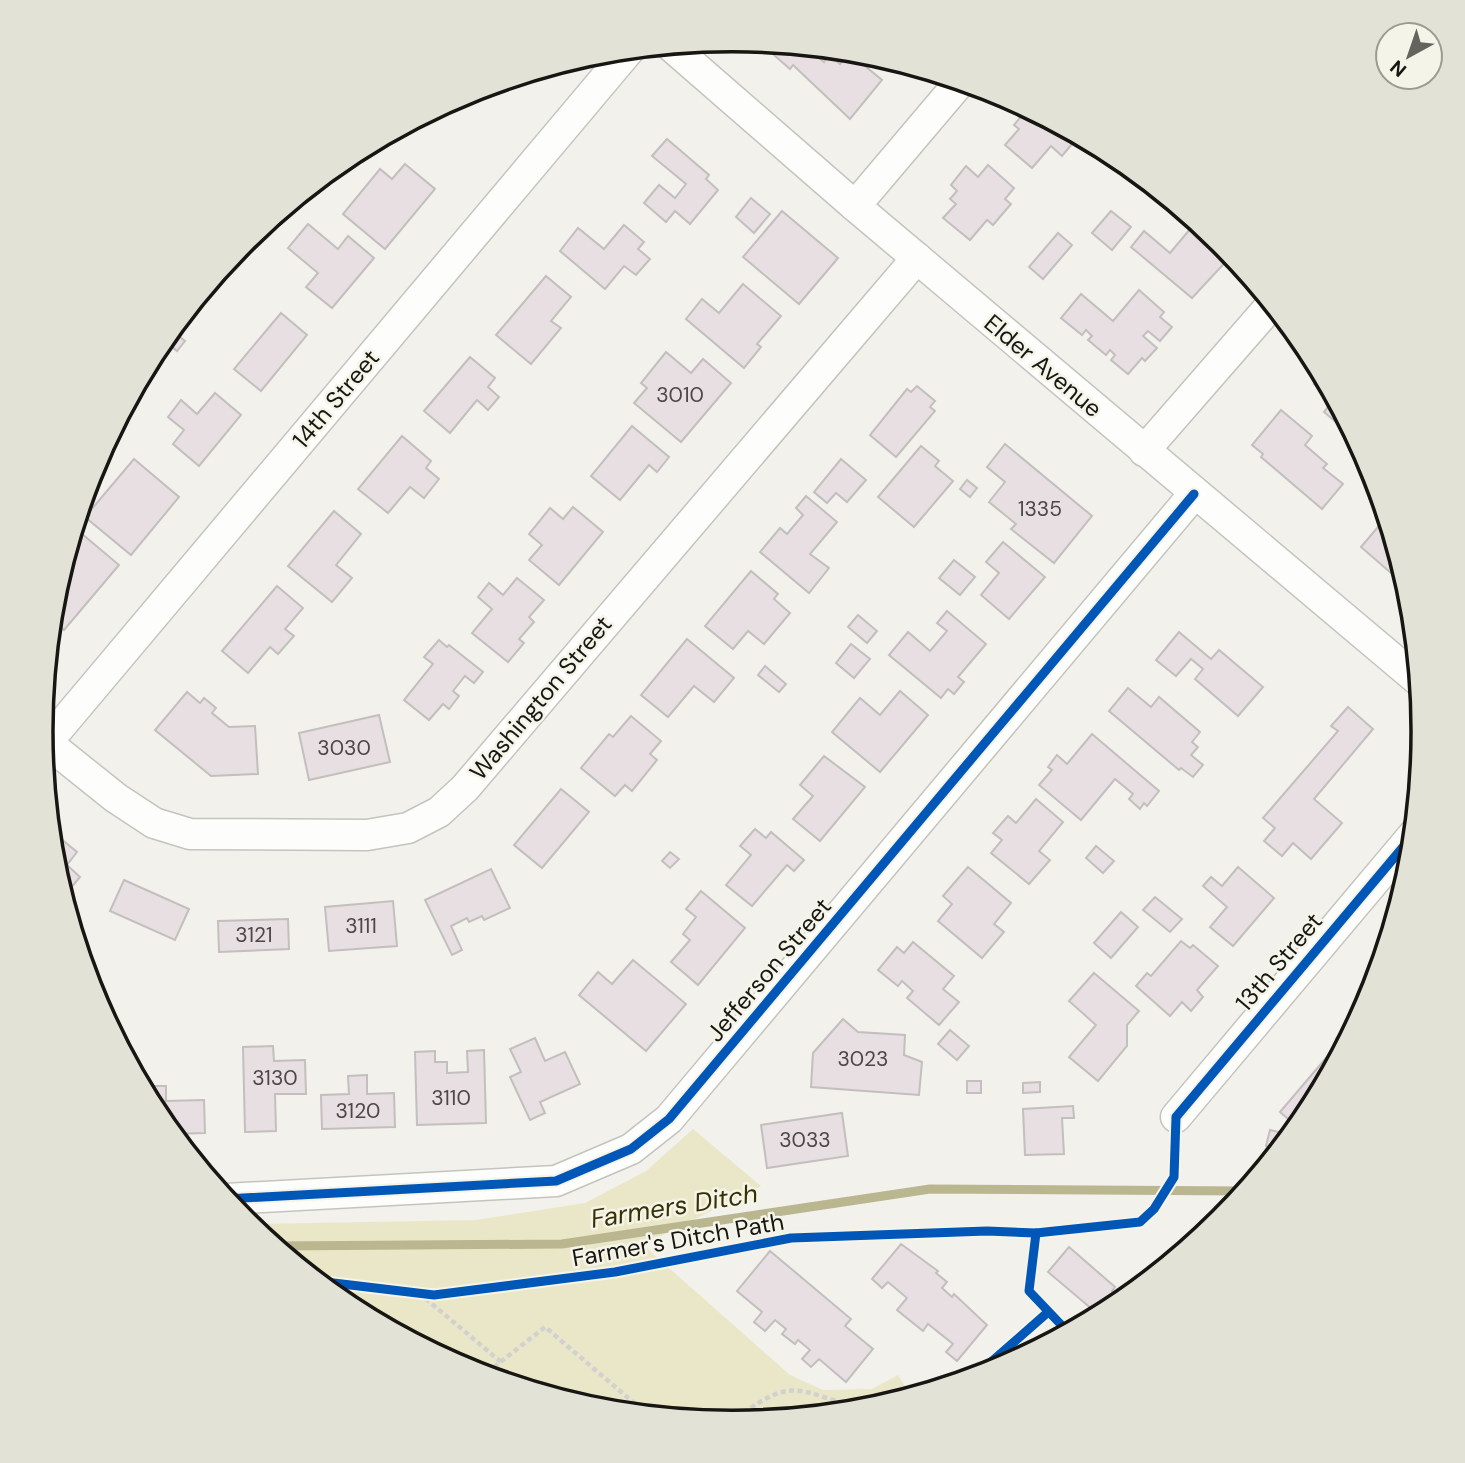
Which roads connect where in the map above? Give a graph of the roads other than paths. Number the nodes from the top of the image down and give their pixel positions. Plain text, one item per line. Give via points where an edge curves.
1 (681, 55) edge
2 (618, 63) edge
3 (954, 90) edge
4 (855, 206) junction
5 (917, 258) junction
6 (1266, 311) edge
7 (1144, 451) junction
8 (1194, 494) junction
9 (1409, 672) edge
10 (53, 734) edge
11 (54, 751) edge
12 (1401, 850) edge
13 (1175, 1118) dead end
14 (240, 1198) edge

1 - 4 street, Elder Avenue
2 - 10 street, 14th Street
3 - 4 street
4 - 5 street, Elder Avenue
5 - 7 street, Elder Avenue
5 - 11 street, Washington Street via 465,788 439,812 408,828 367,835 190,834 154,823
6 - 7 street
7 - 8 street, Elder Avenue
8 - 9 street, Elder Avenue
8 - 14 street, Jefferson Street via 669,1119 631,1149 556,1181
12 - 13 street, 13th Street

